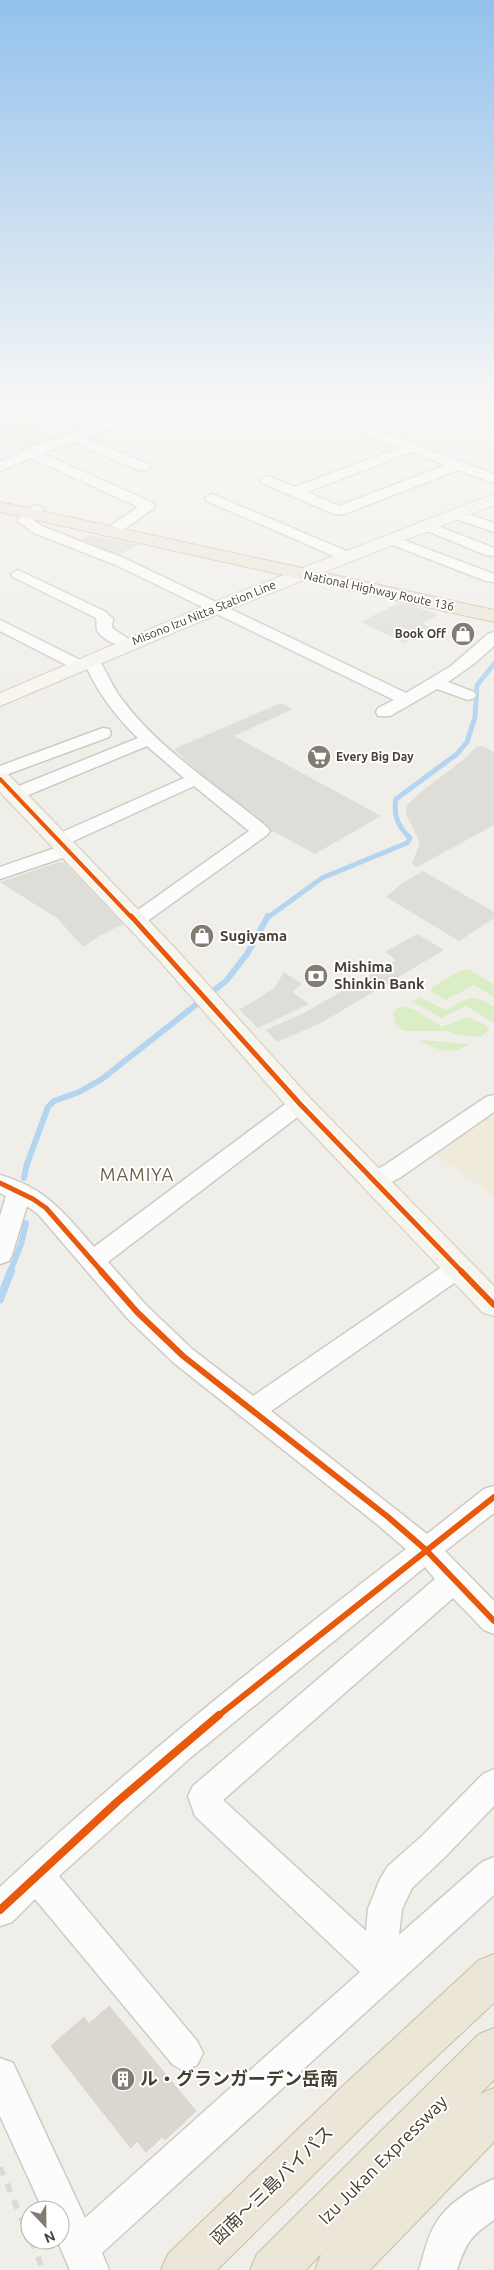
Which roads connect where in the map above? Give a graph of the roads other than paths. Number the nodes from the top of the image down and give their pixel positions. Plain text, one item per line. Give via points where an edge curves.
1 (33, 512) junction
2 (140, 512) edge
3 (244, 512) edge
4 (460, 512) edge
5 (455, 514) junction
6 (425, 525) junction
7 (118, 527) junction
8 (494, 528) edge
9 (390, 539) junction
10 (491, 552) dead end
11 (346, 556) junction
12 (306, 572) junction
13 (18, 574) dead end
14 (491, 578) dead end
15 (216, 608) junction
16 (494, 610) edge
17 (494, 616) edge
18 (0, 625) edge
19 (494, 637) edge
20 (128, 644) junction
21 (85, 662) junction
22 (434, 683) junction
23 (468, 695) dead end
24 (0, 700) edge
25 (407, 700) junction
26 (384, 712) dead end
27 (103, 733) dead end
28 (150, 739) junction
29 (0, 772) edge
30 (196, 779) junction
31 (7, 786) edge
32 (63, 845) junction
33 (0, 873) edge
34 (136, 921) junction
35 (494, 1102) edge
36 (300, 1104) junction
37 (374, 1181) junction
38 (10, 1188) edge
39 (0, 1254) edge
40 (93, 1261) junction
41 (458, 1268) junction
42 (494, 1305) edge
43 (251, 1412) junction
44 (494, 1497) edge
45 (426, 1550) junction
46 (454, 1580) junction
47 (494, 1620) edge
48 (494, 1784) edge
49 (494, 1873) edge
50 (36, 1874) junction
51 (0, 1910) edge
52 (389, 1968) junction
53 (494, 1974) edge
54 (494, 2049) edge
55 (185, 2053) dead end
56 (0, 2076) edge
57 (494, 2110) edge
58 (494, 2198) edge
59 (85, 2259) edge
60 (184, 2270) edge
61 (273, 2270) edge
62 (338, 2270) edge
63 (438, 2270) edge

1 - 7 highway, National Highway Route 136
1 - 12 highway, National Highway Route 136
1 - 15 street via 24,522 121,562
2 - 7 street
3 - 11 street
4 - 5 street, Misono Izu Nitta Station Line
5 - 6 street, Misono Izu Nitta Station Line
5 - 8 street
6 - 9 street, Misono Izu Nitta Station Line
6 - 10 street
7 - 12 highway, National Highway Route 136
9 - 11 street, Misono Izu Nitta Station Line
9 - 14 street
11 - 12 street, Misono Izu Nitta Station Line
12 - 15 street, Misono Izu Nitta Station Line
12 - 16 highway, National Highway Route 136
12 - 17 highway, National Highway Route 136
13 - 20 street via 101,615 105,619 106,631
15 - 20 street, Misono Izu Nitta Station Line
15 - 25 street
18 - 21 street
19 - 22 street
20 - 21 street, Misono Izu Nitta Station Line
21 - 24 street, Misono Izu Nitta Station Line
21 - 28 street via 130,720
22 - 23 street
22 - 25 street
25 - 26 street
27 - 29 street
28 - 30 street
28 - 31 street
30 - 32 street
30 - 34 street via 261,831
31 - 32 street
32 - 33 street
32 - 34 street
34 - 36 street
35 - 37 street
36 - 37 street
36 - 40 street
37 - 41 street
38 - 39 street
38 - 40 street via 46,1208
40 - 43 street via 137,1312 183,1356
41 - 42 street
41 - 43 street
43 - 45 street via 356,1491
44 - 45 street
45 - 46 street
45 - 50 street via 249,1688
46 - 47 street
46 - 52 street via 204,1796 206,1805
48 - 52 street via 400,1876 392,1890 385,1909 382,1936
49 - 52 street
50 - 51 street
50 - 55 street
52 - 59 street
53 - 60 highway, 函南～三島バイパス
54 - 61 highway, Izu Jukan Expressway
56 - 59 street
57 - 62 highway
58 - 63 street via 466,2216 449,2236

